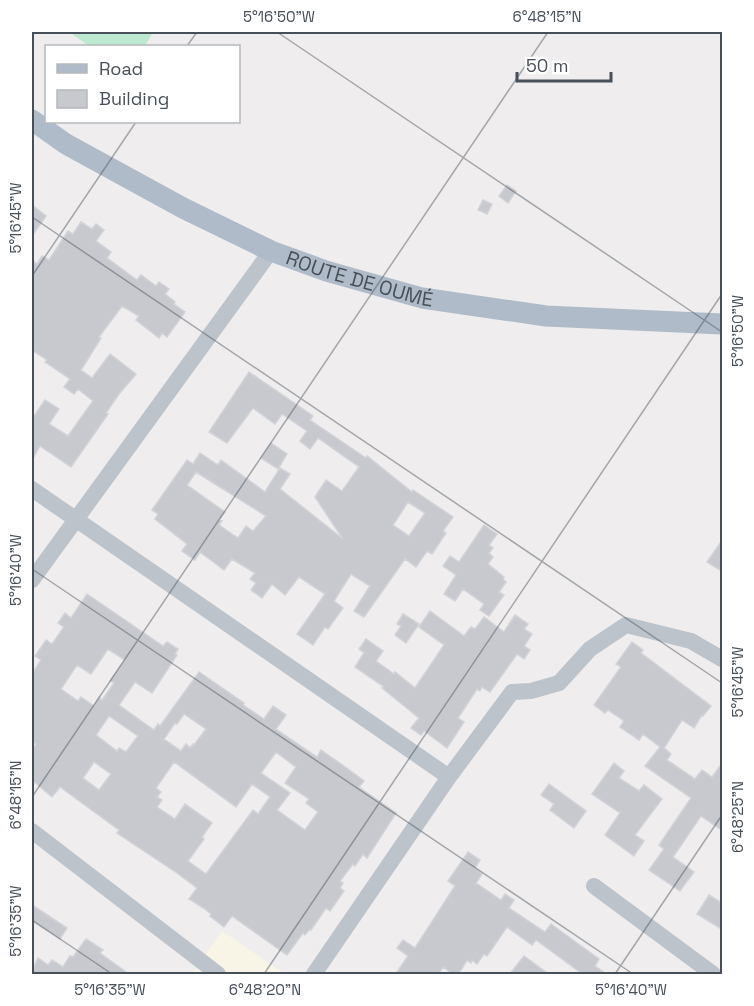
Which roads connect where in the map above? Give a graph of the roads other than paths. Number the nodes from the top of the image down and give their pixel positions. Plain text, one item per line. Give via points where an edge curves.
1 (32, 120) edge
2 (271, 251) junction
3 (723, 324) edge
4 (32, 489) edge
5 (75, 520) junction
6 (32, 580) edge
7 (723, 659) edge
8 (449, 777) junction
9 (32, 831) edge
10 (594, 886) dead end
11 (218, 975) edge
12 (314, 975) edge
13 (713, 975) edge

1 - 2 main road, ROUTE DE OUMÉ via 66,144
2 - 3 main road, ROUTE DE OUMÉ via 422,298 546,316
2 - 5 street
4 - 5 street
5 - 6 street
5 - 8 street
7 - 8 street via 692,641 626,625 590,649 559,683 531,692 512,692
8 - 12 street
9 - 11 street
10 - 13 street

